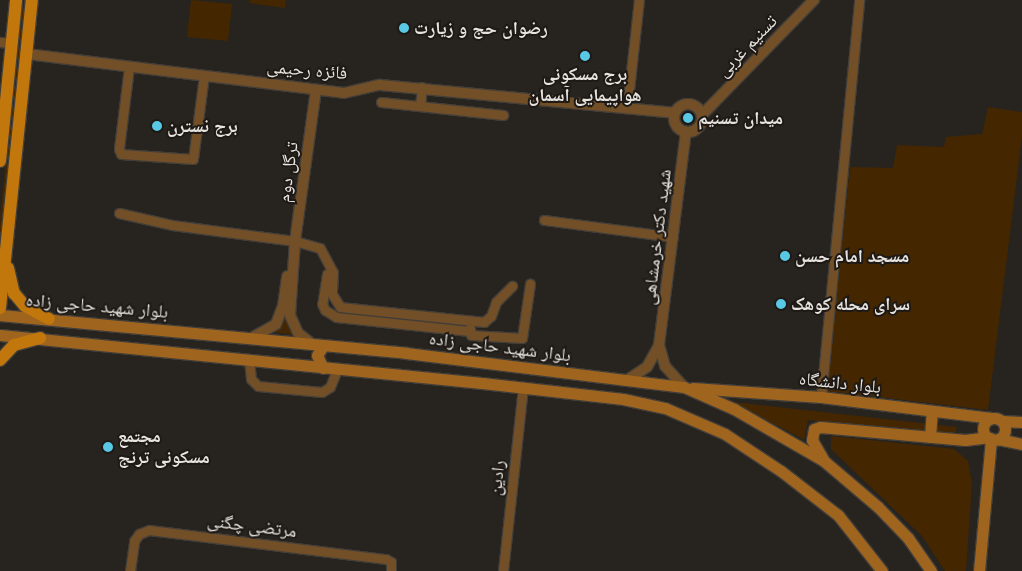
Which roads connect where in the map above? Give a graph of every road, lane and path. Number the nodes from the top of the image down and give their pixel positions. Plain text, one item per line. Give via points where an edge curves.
1 (16, 0) edge
2 (32, 0) edge
3 (639, 0) edge
4 (814, 0) edge
5 (859, 0) edge
6 (6, 42) edge
7 (27, 54) junction
8 (129, 67) junction
9 (204, 76) junction
10 (422, 87) junction
11 (316, 90) junction
12 (381, 102) dead end
13 (420, 106) junction
14 (627, 108) junction
15 (674, 113) junction
16 (503, 114) dead end
17 (702, 115) junction
18 (686, 132) junction
19 (1, 133) edge
20 (0, 161) edge
21 (119, 213) dead end
22 (544, 220) dead end
23 (673, 237) junction
24 (295, 241) junction
25 (6, 252) junction
26 (293, 259) junction
27 (328, 266) junction
28 (530, 284) dead end
29 (512, 286) dead end
30 (0, 308) edge
31 (0, 315) edge
32 (49, 319) junction
33 (470, 320) junction
34 (469, 331) junction
35 (0, 335) edge
36 (253, 337) junction
37 (40, 338) junction
38 (318, 345) junction
39 (659, 345) junction
40 (0, 360) edge
41 (249, 360) junction
42 (323, 368) junction
43 (337, 370) junction
44 (626, 380) junction
45 (684, 387) junction
46 (523, 388) junction
47 (821, 397) junction
48 (932, 412) junction
49 (997, 419) junction
50 (1022, 422) edge
51 (930, 437) junction
52 (992, 439) junction
53 (1022, 444) edge
54 (824, 461) junction
55 (916, 550) junction
56 (130, 571) edge
57 (391, 571) edge
58 (503, 571) edge
59 (882, 571) edge
60 (922, 571) edge
61 (931, 571) edge
62 (979, 571) edge

1 - 6 main road
2 - 7 main road
3 - 14 street
4 - 17 street, تسنیم غربی
5 - 47 street
6 - 19 main road
7 - 8 street, فائزه رحیمی
7 - 25 main road
8 - 9 street, فائزه رحیمی
8 - 9 street via 121,154 193,159
9 - 11 street, فائزه رحیمی
10 - 11 street, فائزه رحیمی via 380,84 344,93
10 - 13 street
10 - 14 street, فائزه رحیمی
11 - 24 street, ترگل دوم
12 - 13 street
13 - 16 street
14 - 15 street, فائزه رحیمی
15 - 17 street via 680,106 689,104 697,107
15 - 18 street via 676,125
17 - 18 street via 698,128
18 - 23 street, شهید دکتر خرمشاهی
19 - 20 main road
21 - 24 street via 172,225
22 - 23 street
23 - 39 street, شهید دکتر خرمشاهی
24 - 26 street, ترگل دوم
24 - 27 street via 320,248
25 - 30 main road
25 - 32 main road via 14,293 25,306
26 - 36 street, ترگل دوم via 276,324
26 - 38 street, ترگل دوم via 293,325
27 - 33 street via 333,272 334,301 340,307
27 - 34 street via 322,304 336,317
28 - 34 street via 522,338 471,335
29 - 33 street via 496,302 488,320
31 - 32 main road, بلوار شهید حاجی زاده
32 - 36 main road, بلوار شهید حاجی زاده
33 - 34 street
35 - 37 main road
36 - 38 main road, بلوار شهید حاجی زاده
37 - 40 main road via 14,345
37 - 41 main road
38 - 42 main road via 317,356
38 - 44 main road, بلوار شهید حاجی زاده
39 - 44 street, شهید دکتر خرمشاهی via 647,367
39 - 45 street, شهید دکتر خرمشاهی via 665,366
41 - 42 main road
41 - 43 street via 251,379 258,386 322,392 330,386
42 - 43 main road
43 - 46 main road
44 - 45 main road, بلوار شهید حاجی زاده
45 - 47 main road, بلوار دانشگاه
45 - 54 main road, بلوار شهید حاجی زاده via 734,409
46 - 58 street, رادین
46 - 59 main road via 623,399 665,408 695,419 781,471 838,515
47 - 48 main road, بلوار دانشگاه
48 - 49 main road, بلوار دانشگاه
48 - 51 main road
49 - 50 main road, بلوار دانشگاه
49 - 52 main road via 1005,431
49 - 52 main road via 984,425
51 - 52 main road
51 - 54 main road via 820,428 814,430 812,440
52 - 53 main road
52 - 62 main road
54 - 55 main road, بلوار شهید حاجی زاده via 878,507
55 - 60 main road
55 - 61 main road, بلوار شهید حاجی زاده
56 - 57 street, مرتضی چگنی via 134,541 138,534 148,530 386,559 391,562

